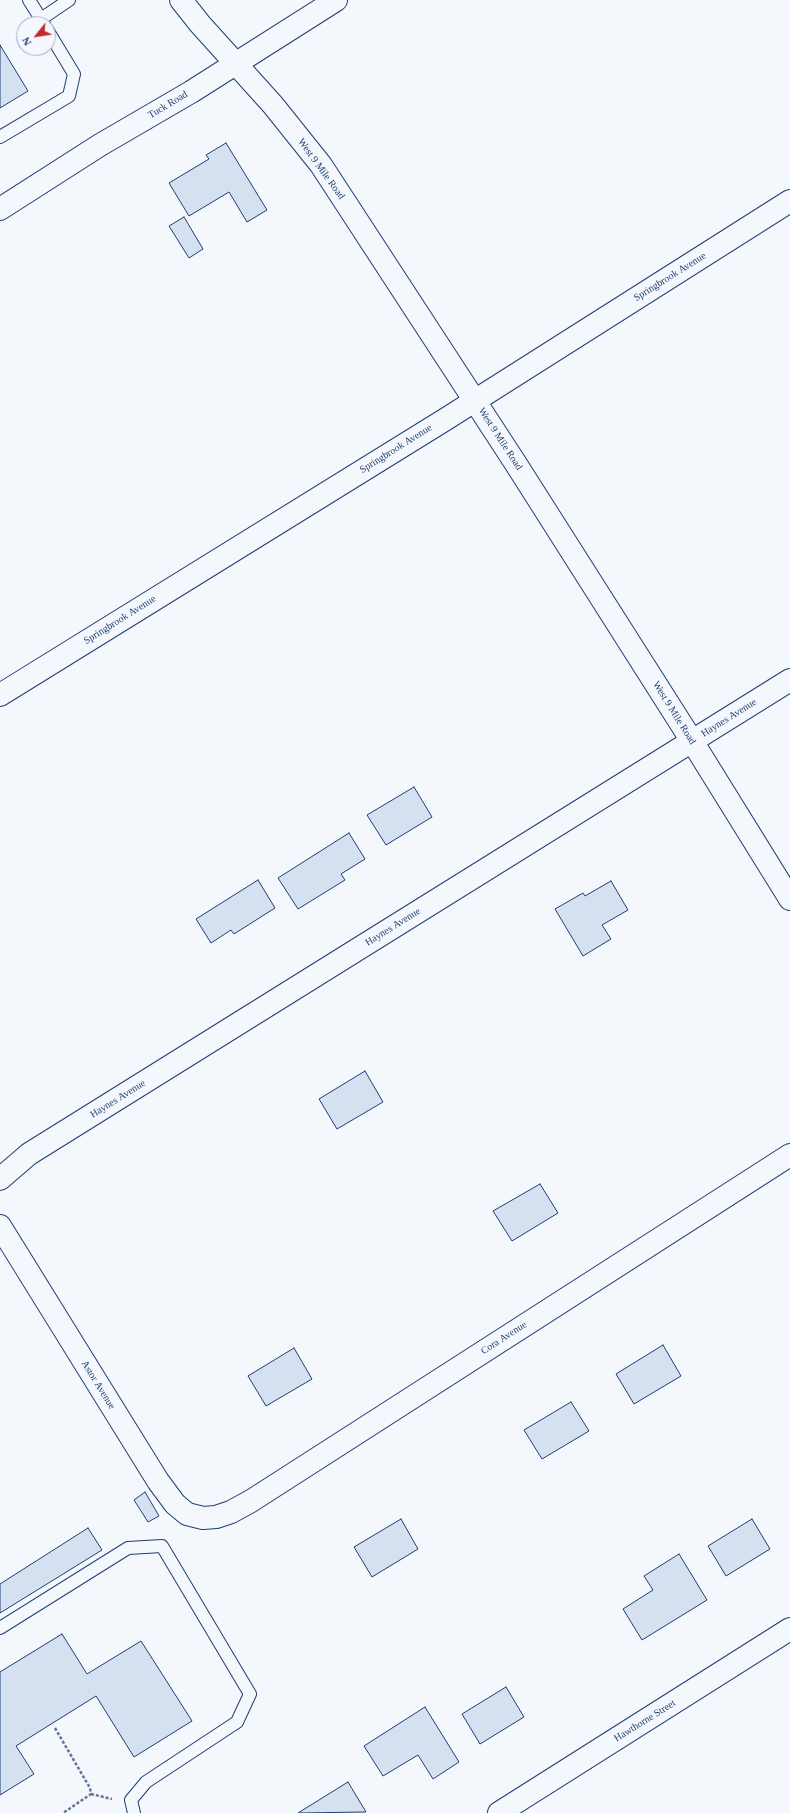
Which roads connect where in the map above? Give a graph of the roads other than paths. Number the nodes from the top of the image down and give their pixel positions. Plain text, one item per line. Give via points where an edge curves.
1 (30, 0) edge
2 (70, 0) edge
3 (181, 0) edge
4 (336, 0) edge
5 (39, 16) edge
6 (49, 16) edge
7 (56, 44) edge
8 (235, 64) junction
9 (0, 136) edge
10 (790, 201) edge
11 (0, 209) edge
12 (474, 400) junction
13 (790, 680) edge
14 (0, 695) edge
15 (692, 741) junction
16 (790, 899) edge
17 (790, 1155) edge
18 (0, 1180) edge
19 (0, 1226) edge
20 (216, 1517) joint
21 (0, 1628) edge
22 (790, 1629) edge
23 (134, 1813) edge
24 (499, 1813) edge

1 - 5 lane
2 - 6 lane
3 - 8 street, West 9 Mile Road
4 - 8 street, Tuck Road
7 - 9 lane via 74,74 69,96
8 - 11 street, Tuck Road
8 - 12 street, West 9 Mile Road via 273,105 321,165
10 - 12 street, Springbrook Avenue
12 - 14 street, Springbrook Avenue
12 - 15 street, West 9 Mile Road
13 - 15 street, Haynes Avenue
15 - 16 street, West 9 Mile Road
15 - 18 street, Haynes Avenue via 29,1154
17 - 20 street, Cora Avenue via 251,1501
19 - 20 street, Astor Avenue via 158,1481 175,1504 187,1514 203,1518
21 - 23 lane via 128,1548 162,1546 250,1694 237,1722 146,1782 131,1800
22 - 24 street, Hawthorne Street

